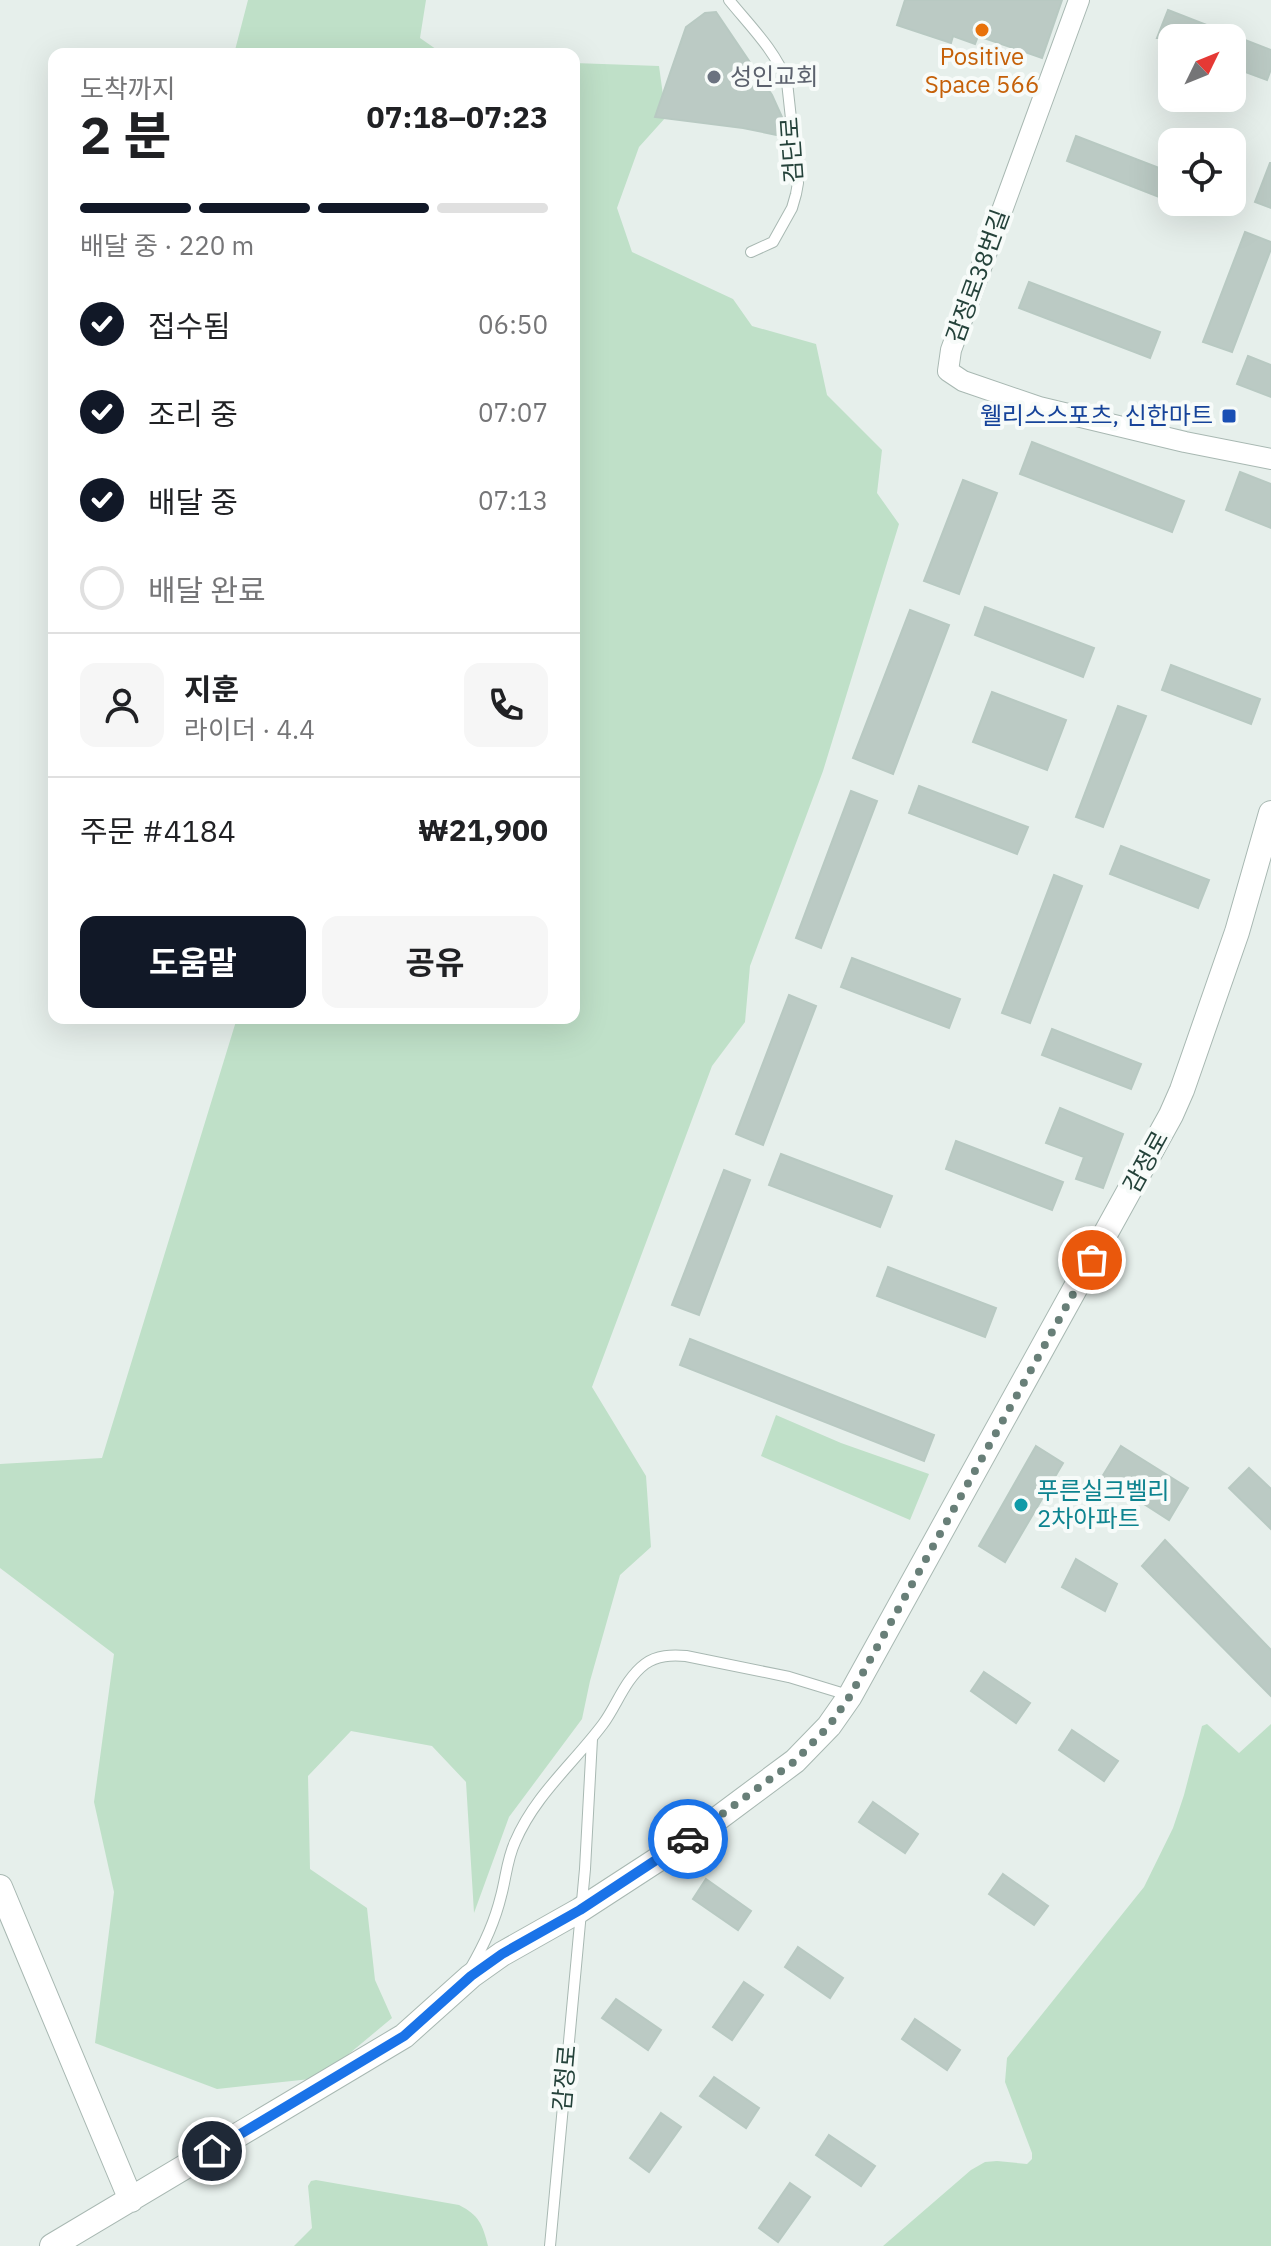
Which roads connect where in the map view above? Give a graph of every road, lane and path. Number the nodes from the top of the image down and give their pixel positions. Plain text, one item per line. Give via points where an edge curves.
1 (729, 0) edge
2 (1079, 0) edge
3 (751, 252) dead end
4 (1271, 459) edge
5 (1271, 813) edge
6 (850, 1696) junction
7 (592, 1739) junction
8 (0, 1887) edge
9 (580, 1910) junction
10 (451, 1993) junction
11 (131, 2200) junction
12 (52, 2246) edge
13 (550, 2246) edge

1 - 3 lane, 검단로 via 772,53 787,82 798,183 779,234
2 - 4 street, 감정로38번길 via 951,350 948,371 1039,407
5 - 6 street, 감정로 via 1237,932 1171,1115
6 - 7 lane, 감정로 via 789,1677 671,1655 647,1662 635,1673
6 - 9 street, 감정로 via 795,1761 697,1834
7 - 9 lane, 감정로
7 - 10 lane, 감정로 via 532,1809 515,1842 485,1941
8 - 11 street
9 - 10 street, 감정로 via 502,1954
9 - 13 lane, 감정로
10 - 11 street, 감정로 via 404,2036
11 - 12 street, 감정로

